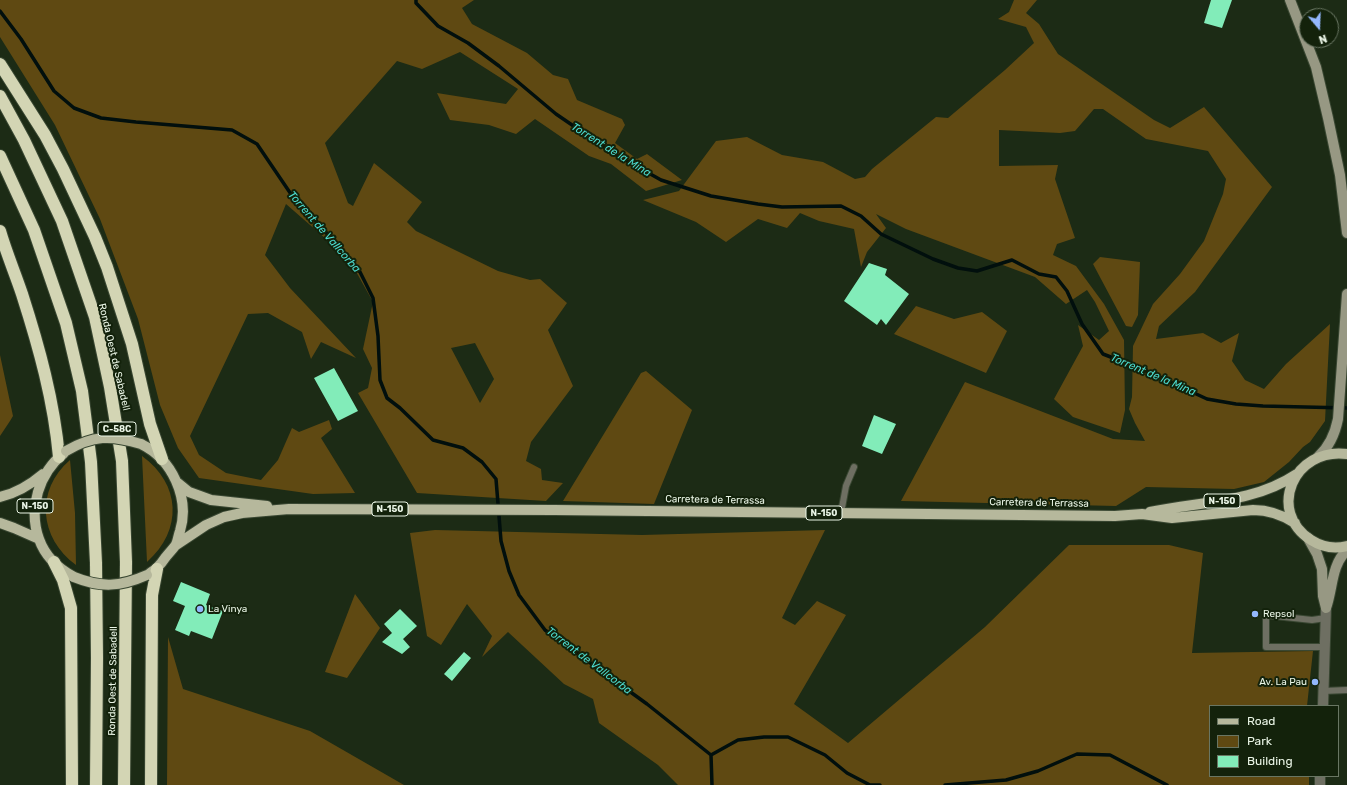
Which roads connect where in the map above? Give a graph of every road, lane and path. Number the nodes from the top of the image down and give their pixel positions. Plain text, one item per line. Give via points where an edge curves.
1 (1290, 0) edge
2 (0, 64) edge
3 (0, 96) edge
4 (0, 156) edge
5 (1340, 179) junction
6 (1347, 198) edge
7 (1347, 233) edge
8 (1, 235) edge
9 (1347, 294) edge
10 (62, 454) junction
11 (1347, 454) edge
12 (1318, 457) junction
13 (162, 458) junction
14 (854, 467) dead end
15 (45, 473) junction
16 (1298, 473) junction
17 (177, 482) junction
18 (0, 497) edge
19 (289, 509) junction
20 (841, 513) junction
21 (1142, 514) junction
22 (1295, 522) junction
23 (0, 523) edge
24 (1308, 538) junction
25 (39, 540) junction
26 (176, 545) junction
27 (1347, 546) edge
28 (1347, 550) edge
29 (54, 562) junction
30 (152, 572) junction
31 (1326, 613) junction
32 (1325, 647) junction
33 (1347, 690) edge
34 (1323, 691) junction
35 (1323, 705) edge
36 (72, 785) edge
37 (96, 785) edge
38 (124, 785) edge
39 (151, 785) edge

1 - 5 street via 1316,67
2 - 13 highway via 45,135 95,237 132,344 150,424
3 - 38 highway, Ronda Oest de Sabadell / C-58C via 24,140 62,222 95,317 110,387 122,461 126,562
4 - 37 highway, Ronda Oest de Sabadell / C-58C via 41,250 66,323 82,391 91,462 96,563
5 - 6 street
5 - 7 street
8 - 10 highway via 43,364
9 - 12 street via 1338,419 1328,447
10 - 13 main road, N-150, bridge via 80,443 98,438 114,438 141,444
10 - 15 main road, N-150
11 - 12 main road, N-150 via 1327,454
12 - 16 main road, N-150
13 - 17 main road, N-150
14 - 20 lane via 846,486
15 - 18 main road, N-150 via 25,487
15 - 25 main road, N-150 via 39,488 34,515
16 - 21 main road, Carretera de Terrassa / N-150 via 1279,485 1245,497
16 - 22 main road, N-150 via 1289,497
17 - 19 main road, Carretera de Terrassa / N-150 via 189,492 211,500
17 - 26 main road, N-150 via 183,514
19 - 20 main road, Carretera de Terrassa / N-150
19 - 26 main road, Carretera de Terrassa / N-150 via 224,517 206,525
20 - 21 main road, Carretera de Terrassa / N-150 via 1115,516
21 - 22 main road, Carretera de Terrassa / N-150 via 1172,518 1266,510
22 - 24 main road, N-150
23 - 25 main road, N-150
24 - 27 main road, N-150 via 1323,546
24 - 31 street via 1322,569
25 - 29 main road, N-150
26 - 30 main road, N-150
28 - 31 street via 1335,570
29 - 30 main road, N-150, bridge via 74,577 95,584 127,583
29 - 36 highway via 63,580 71,608
30 - 39 highway
31 - 32 street
31 - 32 lane via 1312,620 1266,615 1266,647
32 - 34 street
33 - 34 lane
34 - 35 street

